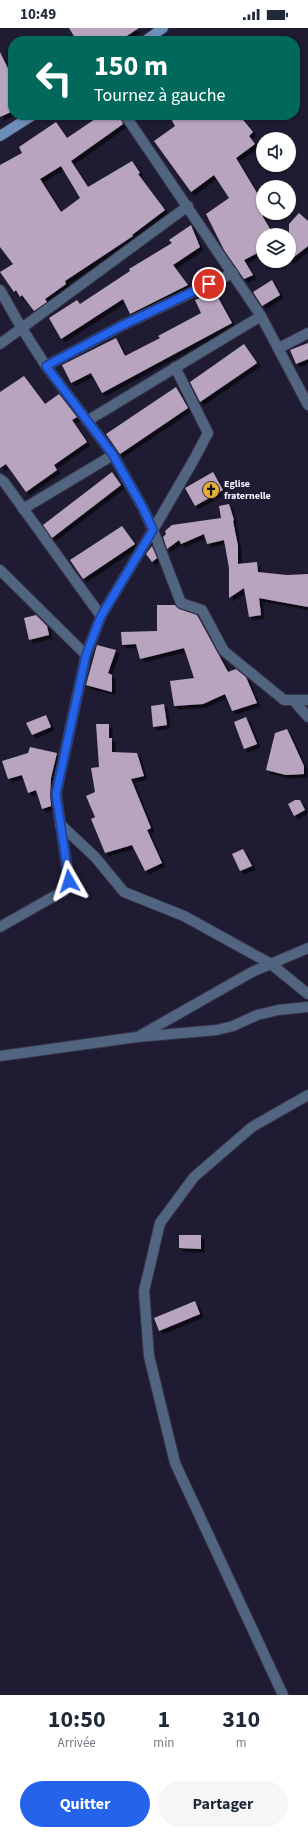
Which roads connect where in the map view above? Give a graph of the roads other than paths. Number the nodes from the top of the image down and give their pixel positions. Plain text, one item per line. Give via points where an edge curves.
1 (163, 28) edge
2 (152, 36) edge
3 (26, 120) edge
4 (128, 120) edge
5 (0, 136) edge
6 (188, 206) junction
7 (233, 273) junction
8 (0, 290) edge
9 (261, 316) junction
10 (21, 327) junction
11 (308, 333) edge
12 (0, 344) edge
13 (279, 348) junction
14 (46, 366) junction
15 (175, 367) junction
16 (308, 405) edge
17 (87, 421) junction
18 (113, 455) junction
19 (0, 479) edge
20 (23, 509) junction
21 (153, 530) junction
22 (0, 570) edge
23 (101, 616) junction
24 (86, 655) junction
25 (308, 700) edge
26 (294, 701) junction
27 (308, 717) edge
28 (60, 824) junction
29 (0, 927) edge
30 (308, 948) edge
31 (271, 964) junction
32 (308, 994) edge
33 (308, 1007) edge
34 (137, 1037) junction
35 (0, 1056) edge
36 (308, 1095) edge
37 (283, 1695) edge

1 - 2 main road
3 - 5 main road
4 - 6 street
6 - 7 street
6 - 10 street
7 - 9 street
7 - 14 street via 119,327
8 - 10 street
9 - 13 street
9 - 15 street
10 - 12 street
10 - 14 street
11 - 13 street
13 - 16 street
14 - 17 street
15 - 17 street
15 - 21 street via 208,433
17 - 18 street
18 - 20 street
18 - 21 street
19 - 20 street
20 - 23 street
21 - 23 street
21 - 26 street via 181,603 202,610 224,651 284,700
22 - 24 street
23 - 24 street
24 - 28 street via 56,794
25 - 26 street
26 - 27 street
28 - 29 street via 69,881 65,890
28 - 31 street via 95,857 124,892 184,916
30 - 31 street
31 - 32 street
31 - 34 street via 252,972
33 - 34 street via 257,1015 217,1030
34 - 35 street
36 - 37 street via 252,1127 194,1177 160,1223 144,1291 149,1356 175,1463

